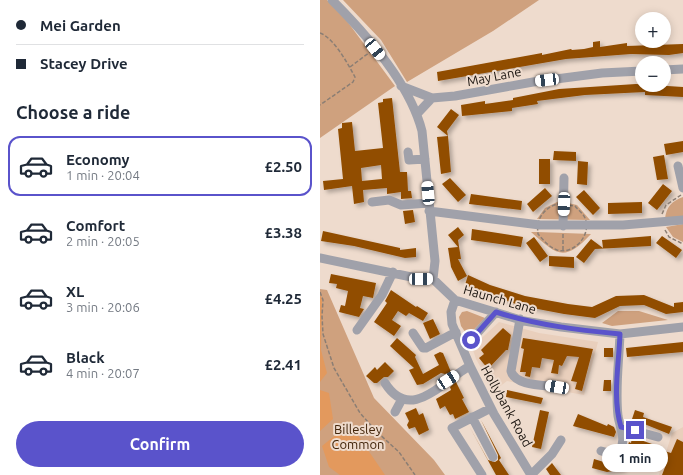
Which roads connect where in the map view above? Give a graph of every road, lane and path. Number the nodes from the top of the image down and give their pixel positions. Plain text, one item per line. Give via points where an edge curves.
1 (332, 0) edge
2 (320, 33) edge
3 (375, 49) junction
4 (349, 67) junction
5 (683, 69) edge
6 (671, 70) edge
7 (635, 71) edge
8 (401, 86) junction
9 (432, 98) junction
10 (320, 105) edge
11 (417, 114) junction
12 (408, 152) dead end
13 (425, 159) junction
14 (678, 166) dead end
15 (564, 178) dead end
16 (683, 188) edge
17 (372, 202) dead end
18 (429, 207) junction
19 (683, 220) edge
20 (563, 226) junction
21 (563, 250) dead end
22 (320, 258) edge
23 (393, 272) junction
24 (433, 279) junction
25 (320, 292) edge
26 (455, 300) junction
27 (496, 312) junction
28 (520, 319) junction
29 (683, 327) edge
30 (356, 330) dead end
31 (413, 332) dead end
32 (456, 332) junction
33 (620, 334) junction
34 (463, 349) junction
35 (470, 366) junction
36 (385, 383) dead end
37 (557, 387) dead end
38 (402, 399) junction
39 (491, 408) junction
40 (395, 412) dead end
41 (472, 417) junction
42 (621, 427) junction
43 (658, 437) dead end
44 (561, 440) dead end
45 (601, 452) dead end
46 (493, 457) dead end
47 (415, 475) edge
48 (482, 475) edge
49 (531, 475) edge

1 - 3 street
2 - 4 path via 332,42
3 - 4 path
3 - 8 street
4 - 10 path via 355,77 353,82
5 - 6 street
7 - 9 street, May Lane via 533,82
8 - 9 street, May Lane
8 - 11 street
9 - 11 street
11 - 13 street
12 - 13 street via 409,160
13 - 18 street
14 - 16 street
15 - 20 street
17 - 18 street via 389,200 401,205
18 - 20 street via 521,224
18 - 24 street via 435,261
19 - 20 street via 623,226
20 - 21 path
22 - 23 street
23 - 24 street via 421,279
23 - 30 street via 382,295
24 - 26 street, Haunch Lane
25 - 47 path via 323,300 323,334 334,368 360,413 376,432 399,452
26 - 27 street, Haunch Lane
26 - 32 street, Hollybank Road via 450,316
27 - 28 street, Haunch Lane
27 - 34 street
28 - 33 street, Haunch Lane via 561,328
28 - 37 street via 512,375 518,381
29 - 33 street, Haunch Lane
31 - 32 street via 423,348 426,348
32 - 34 street, Hollybank Road
33 - 42 street via 616,394
34 - 35 street, Hollybank Road
35 - 38 street via 423,398 407,401
35 - 39 street, Hollybank Road
36 - 38 street via 390,391
38 - 40 street
39 - 41 street
39 - 49 street, Hollybank Road
41 - 46 street
41 - 48 street via 452,428
42 - 43 street
42 - 45 street via 623,437 618,452
44 - 49 street, Hollybank Road via 552,454

